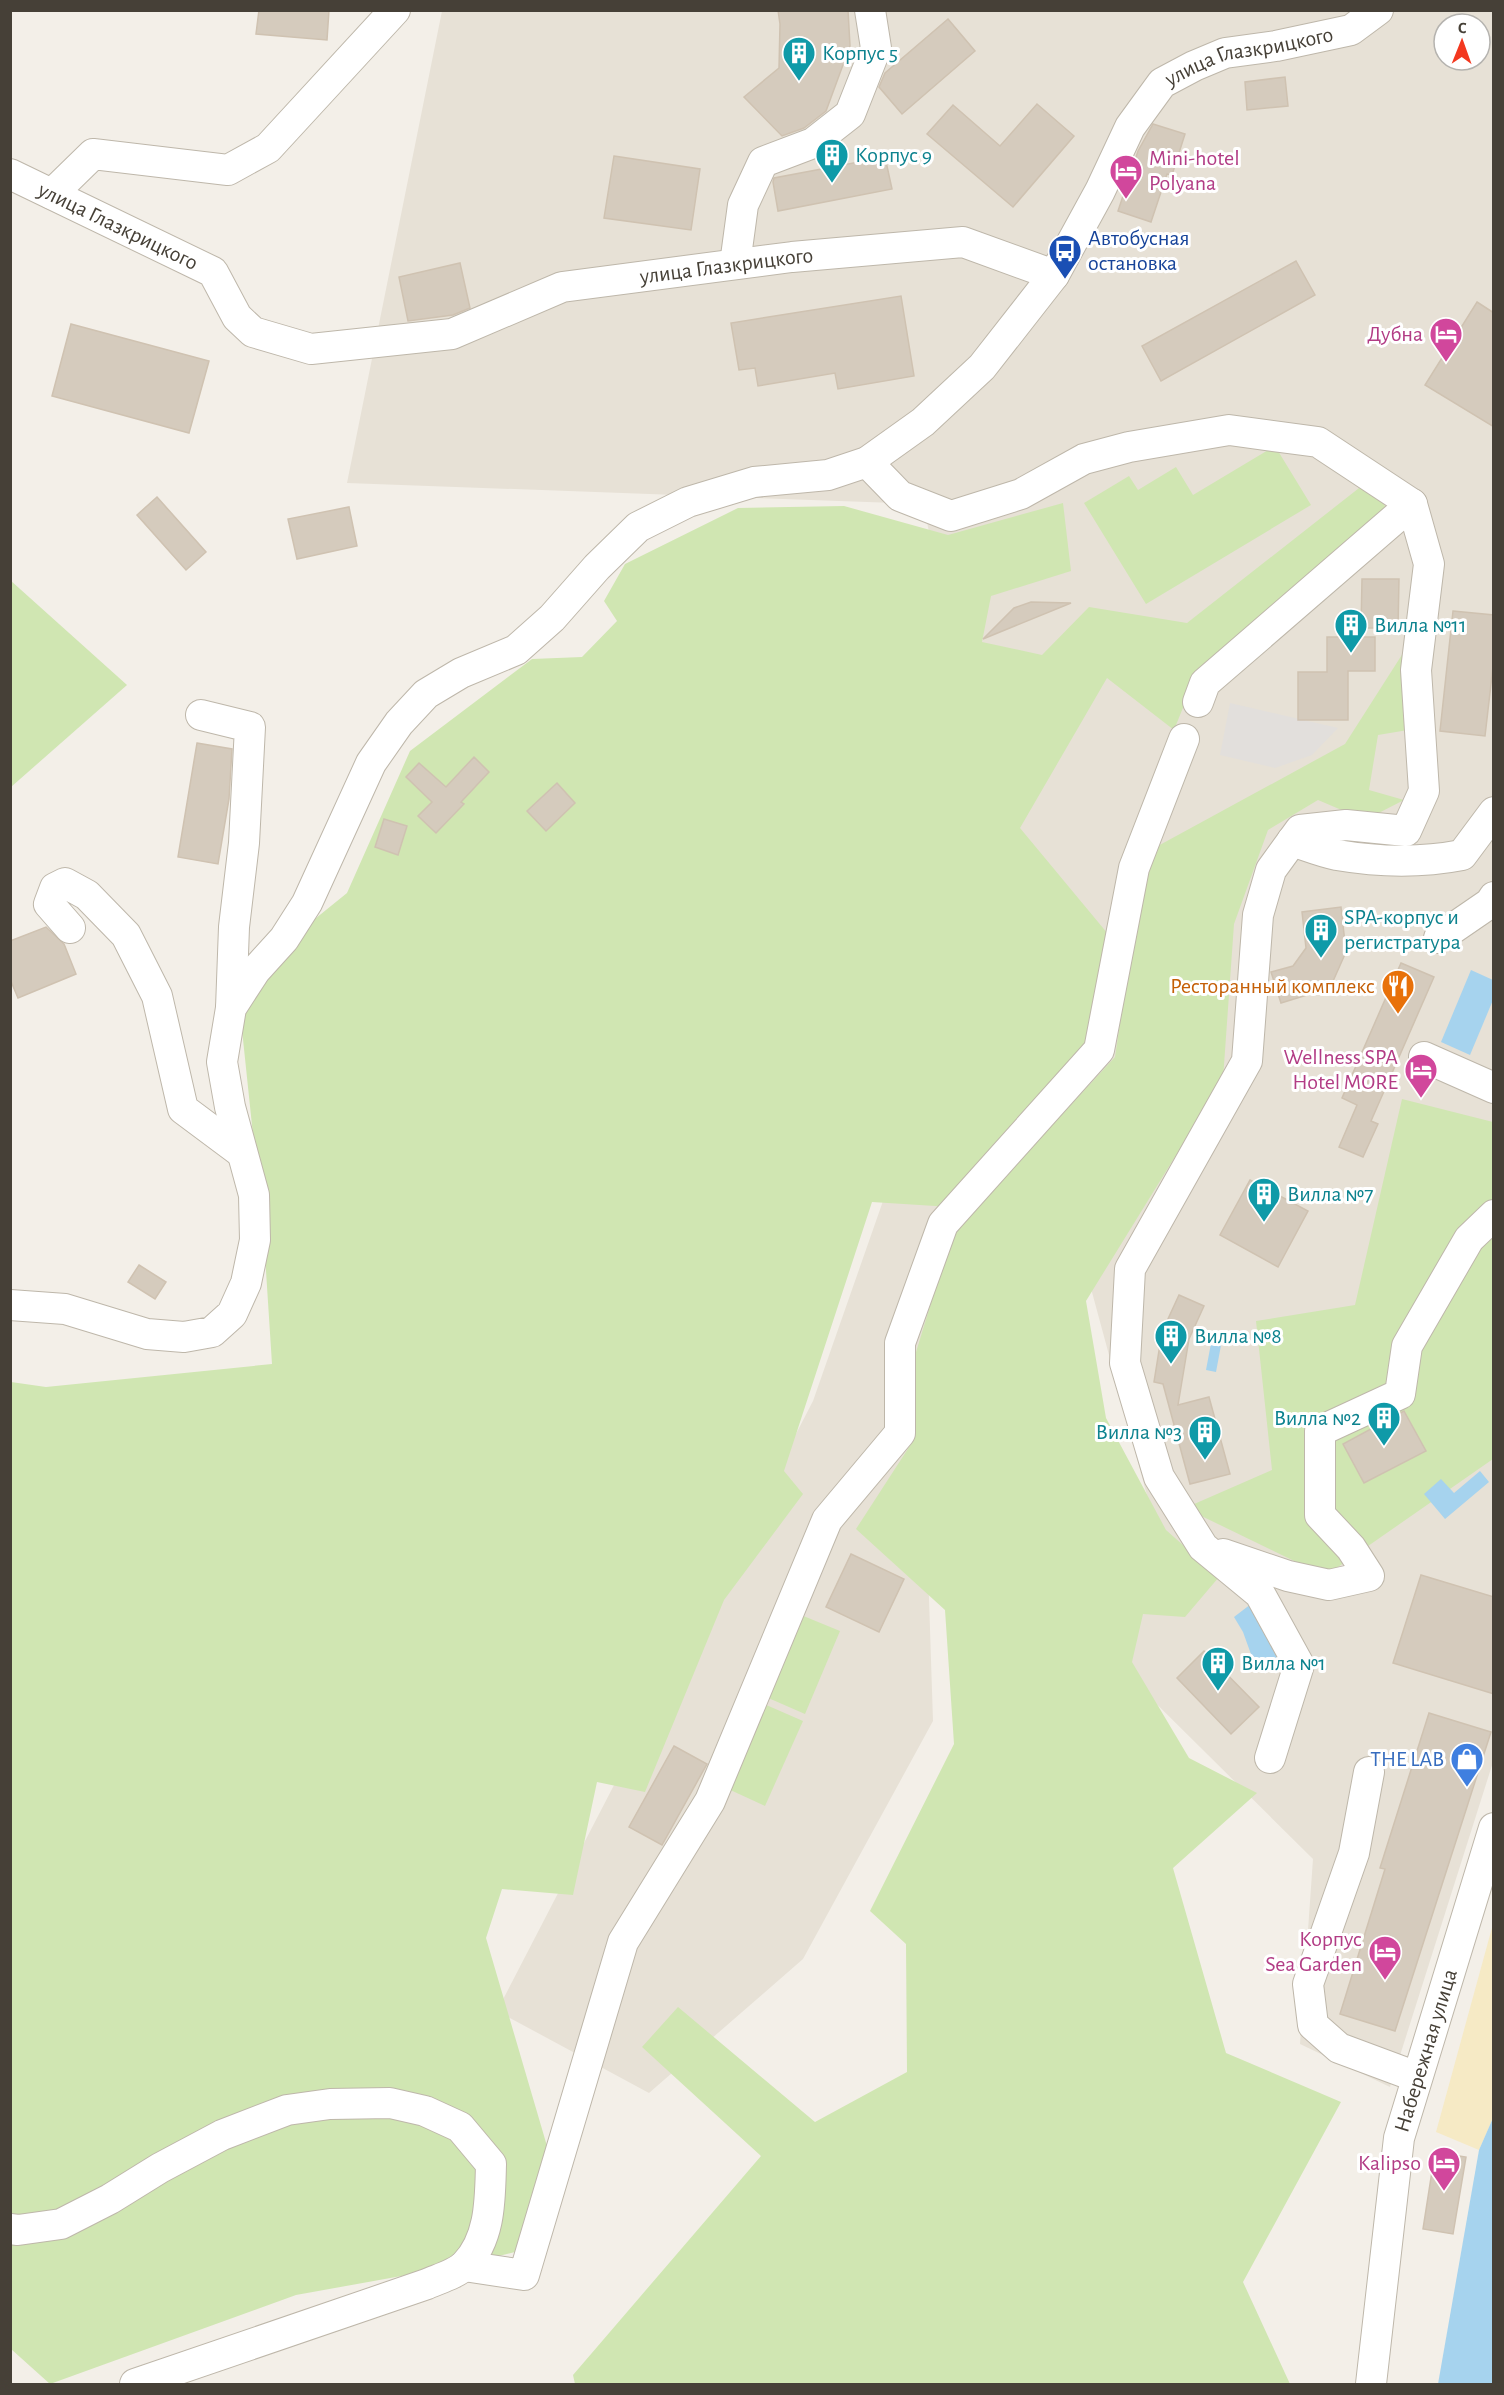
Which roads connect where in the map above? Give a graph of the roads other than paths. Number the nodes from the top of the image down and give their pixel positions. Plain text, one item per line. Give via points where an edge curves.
1 (395, 10) edge
2 (870, 10) edge
3 (1378, 10) edge
4 (10, 174) edge
5 (52, 194) junction
6 (735, 264) junction
7 (1054, 275) junction
8 (867, 462) junction
9 (1412, 504) junction
10 (1198, 702) dead end
11 (201, 715) dead end
12 (1184, 738) dead end
13 (1494, 812) edge
14 (1292, 841) junction
15 (1494, 897) edge
16 (70, 928) dead end
17 (1439, 938) dead end
18 (231, 1008) junction
19 (1424, 1057) dead end
20 (1494, 1088) edge
21 (242, 1153) junction
22 (1494, 1215) edge
23 (10, 1305) edge
24 (1203, 1547) junction
25 (1270, 1758) dead end
26 (1369, 1772) dead end
27 (1494, 1828) edge
28 (1418, 2077) junction
29 (10, 2229) edge
30 (464, 2266) junction
31 (135, 2385) edge
32 (1371, 2385) edge

1 - 5 street via 268,148 228,170 93,154
2 - 6 street via 876,48 850,114 813,143 763,162 742,205
3 - 7 street, улица Глазкрицкого via 1351,30 1225,53 1162,83 1130,127
4 - 5 street, улица Глазкрицкого
5 - 6 street, улица Глазкрицкого via 213,272 237,317 253,332 311,349 452,334 562,286
6 - 7 street, улица Глазкрицкого via 963,242
7 - 8 street via 982,366 923,422
8 - 9 street via 900,496 951,516 1021,494 1084,459 1229,430 1318,442
8 - 18 street via 828,475 743,486 688,502 638,527 552,618 516,650 461,673 426,694 399,723 371,763 307,903
9 - 10 street via 1205,683
9 - 14 street via 1429,564 1416,670 1424,791 1406,831 1346,825 1300,830
11 - 18 street via 250,727
12 - 30 street via 1134,868 1099,1050 943,1224 900,1343 900,1433 827,1520 710,1801 623,1942 524,2275
13 - 14 street via 1462,855 1433,861 1335,855
14 - 24 street via 1271,870 1258,915 1248,1061 1130,1269 1125,1363 1159,1477
15 - 17 street
16 - 21 street via 49,904 55,888 65,883 87,894 126,935 157,996 183,1109
18 - 21 street via 222,1062
19 - 20 street
21 - 23 street via 254,1195 255,1239 242,1293 232,1314 212,1332 184,1337 147,1334 65,1308
22 - 24 street via 1469,1239 1407,1346 1400,1394 1320,1431 1320,1515 1351,1548 1369,1576 1329,1585 1288,1576
24 - 25 street via 1260,1594 1299,1665
26 - 28 street via 1354,1853 1308,1984 1313,2025 1339,2049
27 - 28 street, Набережная улица
28 - 32 street, Набережная улица via 1399,2138
29 - 30 street via 61,2224 222,2134 287,2110 330,2104 390,2103 425,2111 460,2127 491,2164 490,2208 481,2242
30 - 31 street via 427,2284

